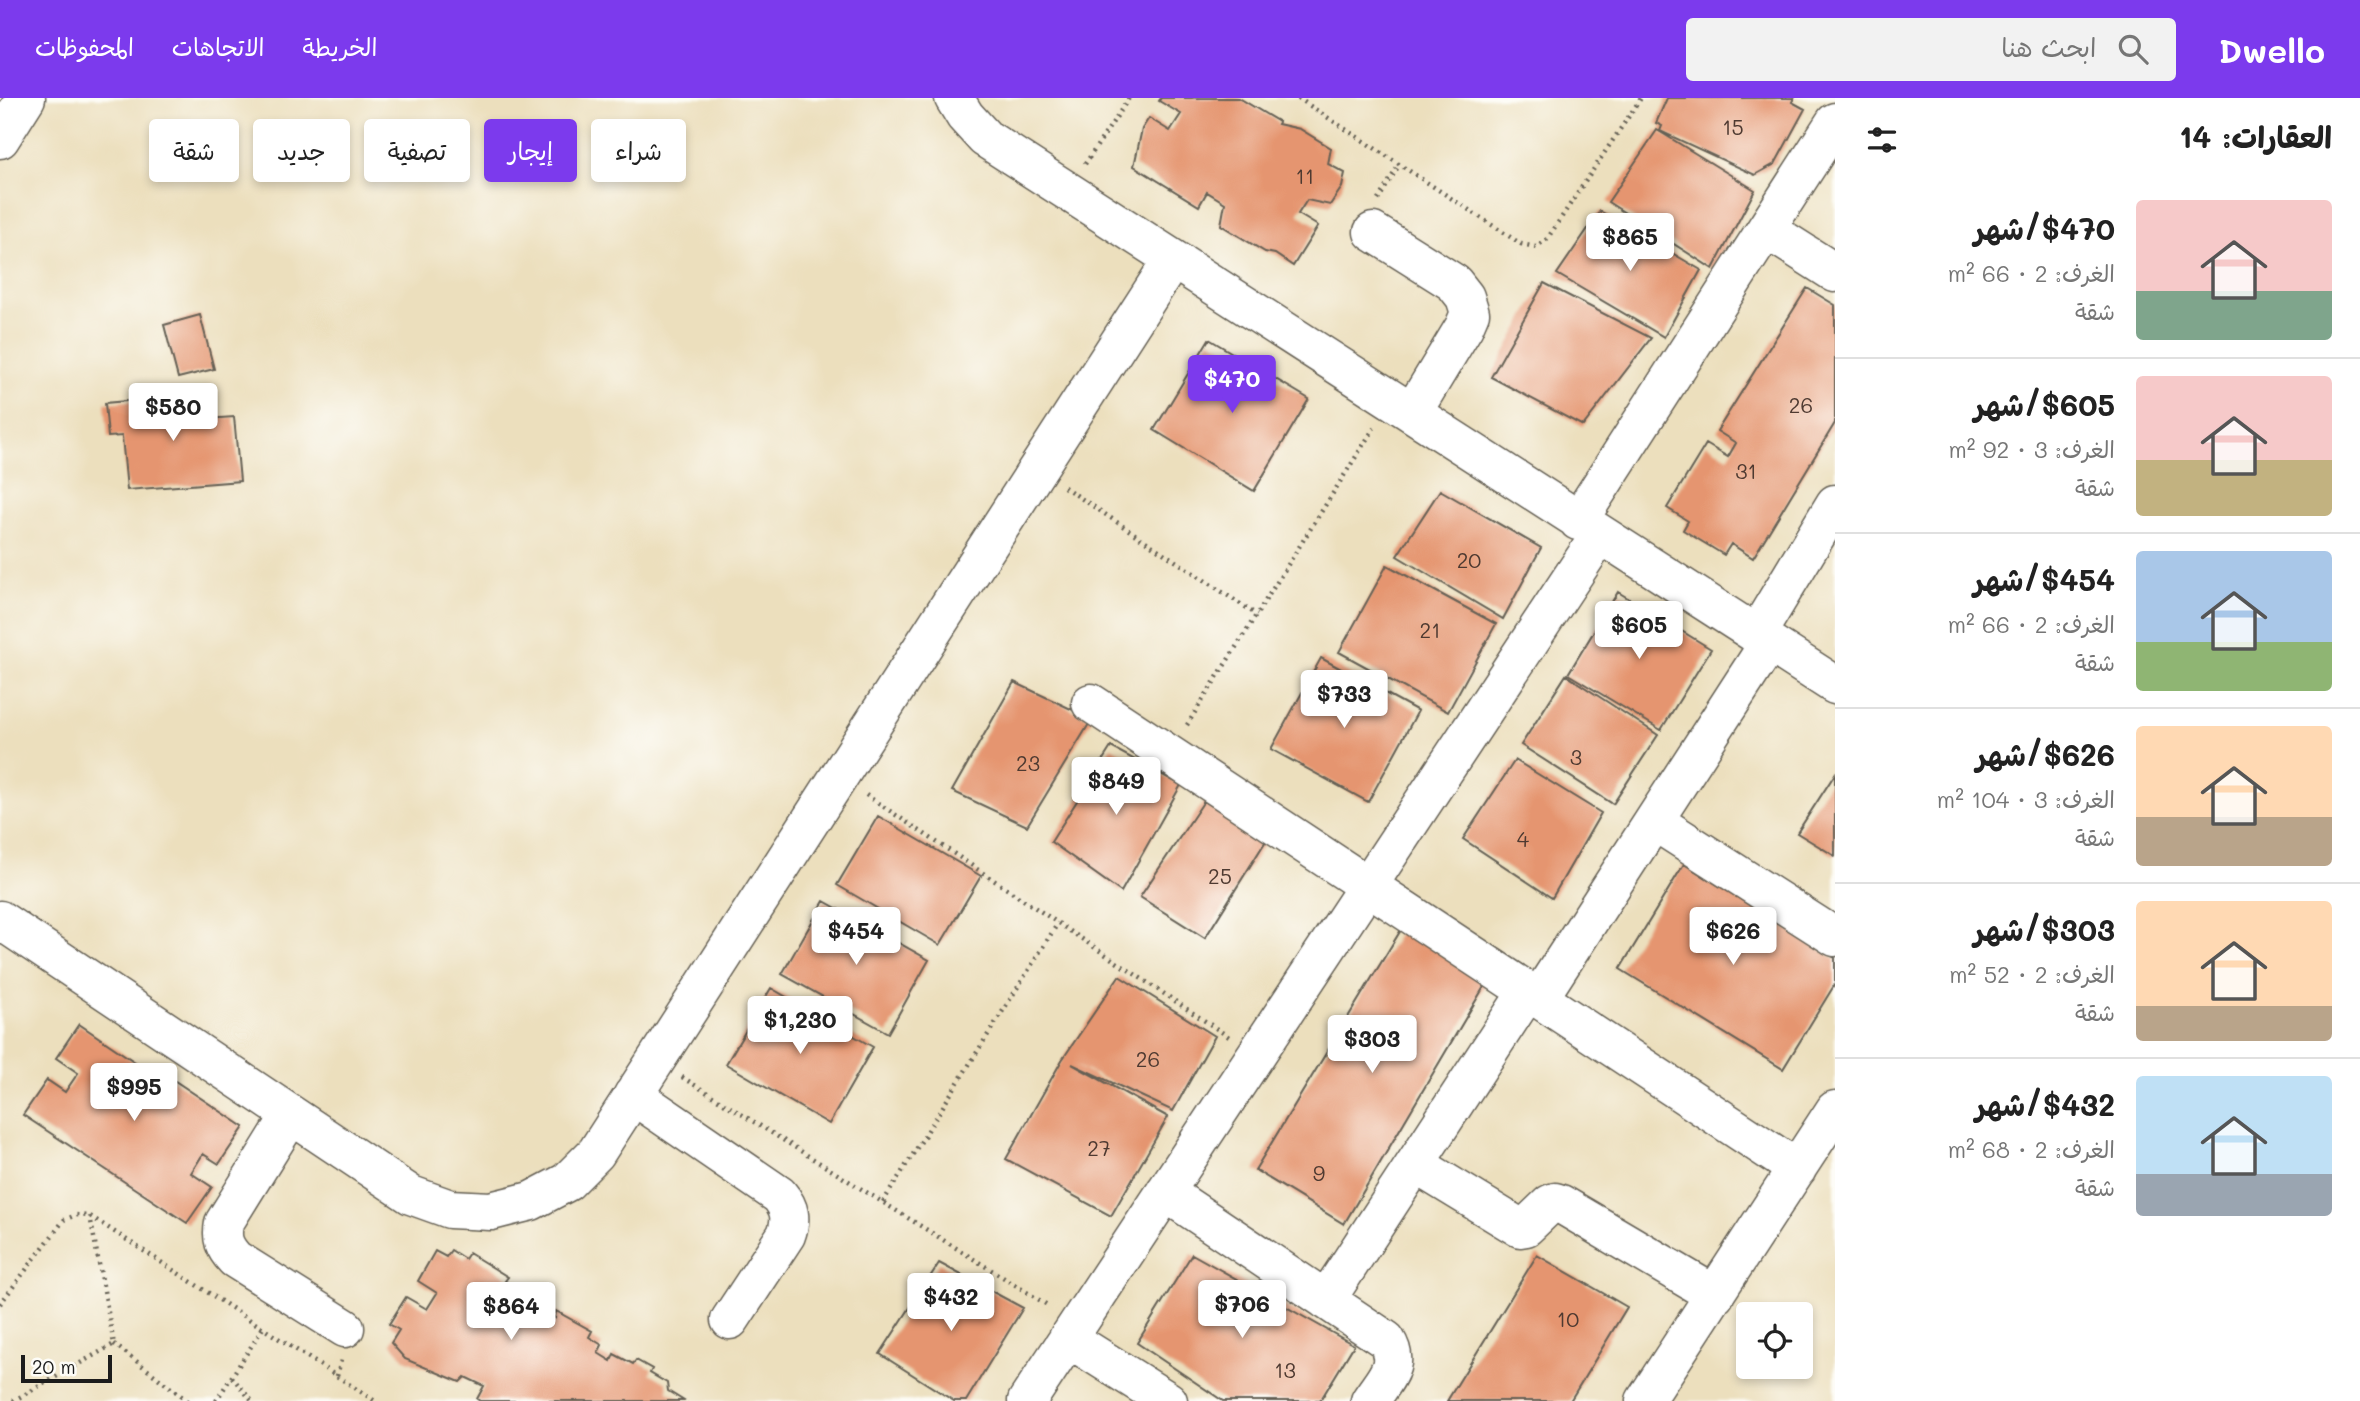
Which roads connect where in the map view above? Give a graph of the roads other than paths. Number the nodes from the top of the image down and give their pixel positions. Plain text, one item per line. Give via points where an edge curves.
1 (26, 98) edge
2 (954, 98) edge
3 (1835, 122) edge
4 (0, 139) edge
5 (1766, 229) junction
6 (1373, 232) dead end
7 (1173, 259) junction
8 (1835, 273) edge
9 (1402, 407) junction
10 (1835, 504) edge
11 (1589, 528) junction
12 (1763, 639) junction
13 (1835, 685) edge
14 (1091, 703) dead end
15 (1654, 821) junction
16 (1367, 886) junction
17 (0, 920) edge
18 (1835, 937) edge
19 (1534, 994) junction
20 (633, 1095) junction
21 (1835, 1110) edge
22 (291, 1115) junction
23 (1415, 1164) junction
24 (1797, 1169) junction
25 (1165, 1192) junction
26 (1714, 1295) junction
27 (1326, 1300) junction
28 (730, 1320) dead end
29 (345, 1328) dead end
30 (1073, 1331) junction
31 (1027, 1401) edge
32 (1168, 1401) edge
33 (1370, 1401) edge
34 (1645, 1401) edge

1 - 4 street
2 - 7 street via 985,138
3 - 5 street
5 - 8 street
5 - 11 street
6 - 9 street via 1454,283 1470,313
7 - 9 street
7 - 20 street
9 - 11 street
10 - 12 street
11 - 12 street
11 - 16 street
12 - 13 street
12 - 15 street
14 - 16 street
15 - 18 street
15 - 19 street
16 - 19 street
16 - 25 street
17 - 22 street
19 - 23 street
19 - 24 street
20 - 22 street via 596,1153 567,1182 531,1201 491,1211 450,1209 411,1195
20 - 28 street via 786,1203 790,1214 786,1235
21 - 24 street
22 - 29 street via 224,1223 222,1237 235,1259
23 - 26 street via 1520,1228 1550,1204 1561,1204
23 - 27 street
24 - 26 street
25 - 27 street
25 - 30 street
26 - 34 street
27 - 33 street via 1386,1340 1392,1350 1394,1363
30 - 31 street
30 - 32 street

